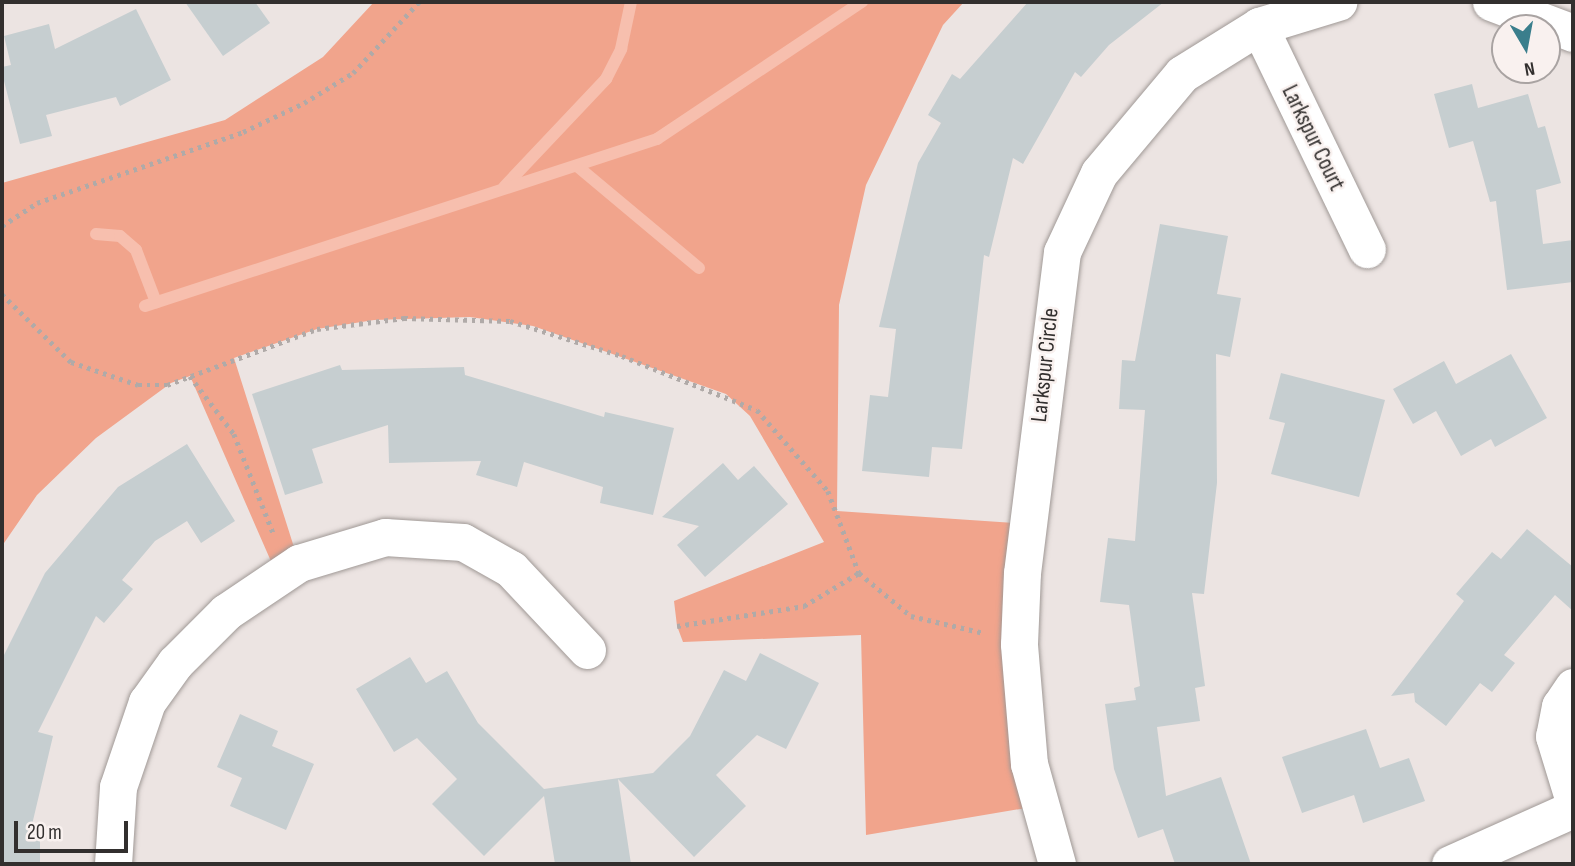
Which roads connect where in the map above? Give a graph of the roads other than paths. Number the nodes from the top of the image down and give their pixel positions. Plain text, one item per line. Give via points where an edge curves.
1 (1338, 2) edge
2 (1491, 2) edge
3 (1259, 26) junction
4 (1573, 33) edge
5 (1367, 249) dead end
6 (587, 650) dead end
7 (1573, 687) edge
8 (1573, 798) edge
9 (1573, 809) edge
10 (113, 864) edge
11 (1057, 864) edge
12 (1450, 864) edge

1 - 3 street, Larkspur Circle
2 - 4 street
3 - 5 street, Larkspur Court
3 - 11 street, Larkspur Circle via 1203,57 1155,100 1086,194 1057,272 1018,644 1029,764
6 - 10 street via 512,569 463,542 385,537 299,563 218,620 175,663 148,702 118,787
7 - 8 street via 1554,728
9 - 12 street

